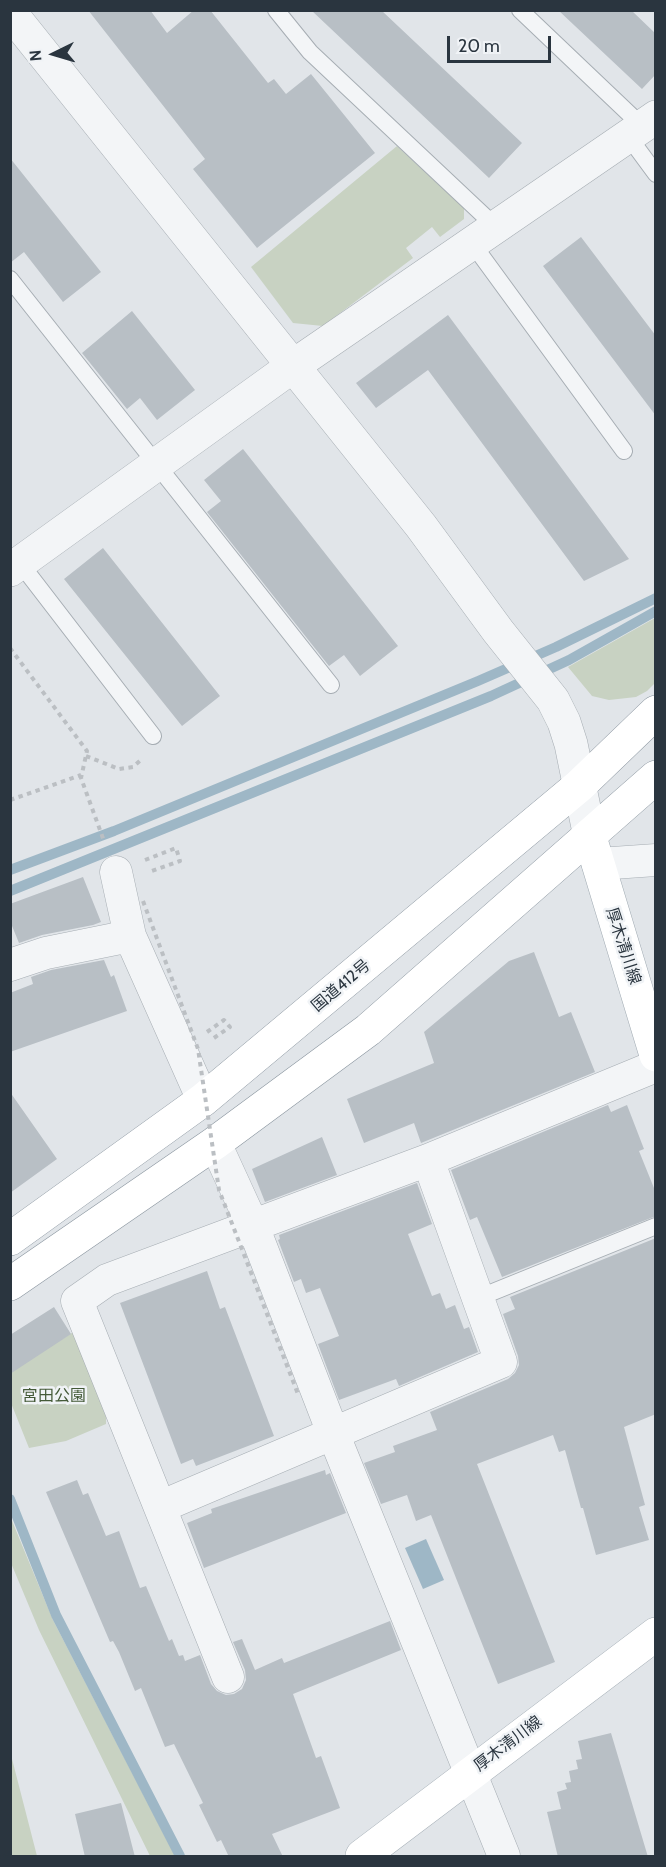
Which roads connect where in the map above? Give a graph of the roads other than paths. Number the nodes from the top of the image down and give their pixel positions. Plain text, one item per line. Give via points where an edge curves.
1 (276, 10) edge
2 (520, 10) edge
3 (10, 12) edge
4 (642, 126) edge
5 (656, 174) edge
6 (484, 235) junction
7 (10, 279) edge
8 (294, 366) junction
9 (624, 451) dead end
10 (156, 465) junction
11 (15, 566) edge
12 (331, 685) dead end
13 (656, 712) edge
14 (153, 736) road end
15 (656, 777) edge
16 (579, 786) junction
17 (594, 850) junction
18 (656, 860) edge
19 (116, 872) dead end
20 (130, 936) junction
21 (10, 965) edge
22 (656, 1055) edge
23 (656, 1066) edge
24 (203, 1100) junction
25 (215, 1143) junction
26 (428, 1160) junction
27 (253, 1226) junction
28 (656, 1226) edge
29 (10, 1239) edge
30 (10, 1284) edge
31 (478, 1298) junction
32 (333, 1433) junction
33 (160, 1507) junction
34 (656, 1634) edge
35 (228, 1677) dead end
36 (471, 1772) junction
37 (362, 1857) edge
38 (504, 1857) edge

1 - 6 lane via 310,52
2 - 4 lane
3 - 8 street
4 - 5 lane
4 - 6 street
6 - 8 street
6 - 9 lane
7 - 10 lane
8 - 10 street
8 - 16 street via 553,700 571,744
10 - 11 street
10 - 12 lane
11 - 14 lane
13 - 16 main road, 国道412号
15 - 17 main road
16 - 17 street
16 - 24 main road, 国道412号
17 - 18 street
17 - 22 main road, 厚木清川線
17 - 25 main road via 368,1030
19 - 20 street
20 - 21 street via 46,953
20 - 24 street
23 - 26 street
24 - 29 main road, 国道412号
25 - 27 street
25 - 30 main road
26 - 27 street
26 - 31 street
27 - 32 street
27 - 33 street via 106,1280 77,1301
28 - 31 lane
31 - 32 street via 501,1362
32 - 33 street
32 - 36 street
33 - 35 street
34 - 36 main road, 厚木清川線
36 - 37 main road, 厚木清川線
36 - 38 street

